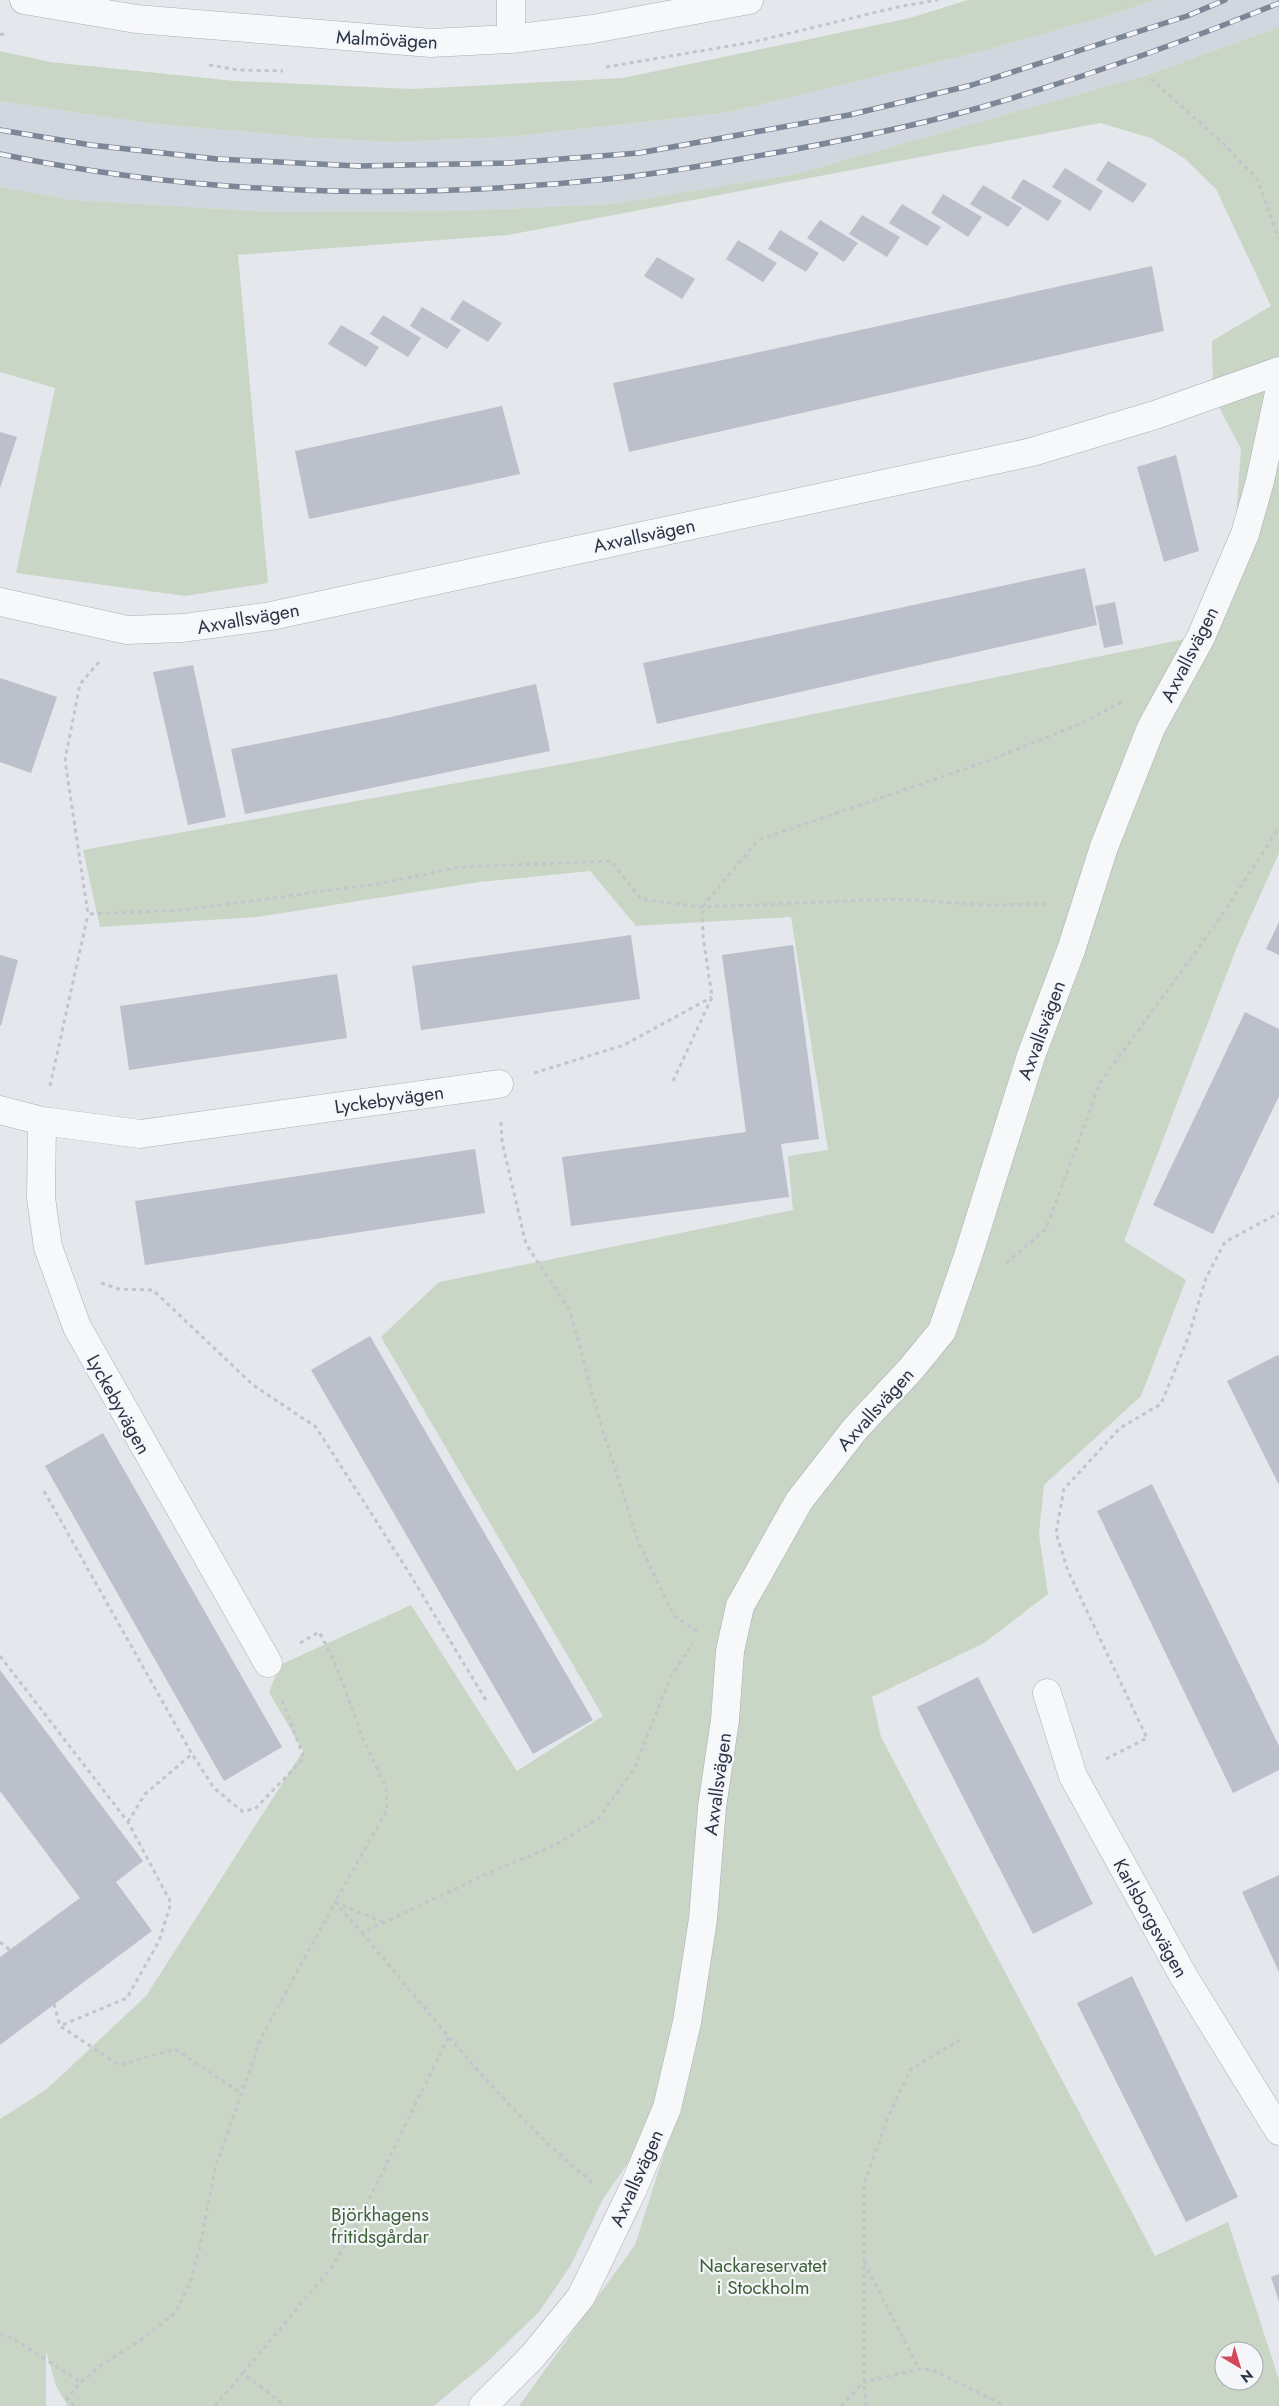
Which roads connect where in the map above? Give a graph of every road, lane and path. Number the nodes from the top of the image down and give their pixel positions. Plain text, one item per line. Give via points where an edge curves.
1 (24, 0) edge
2 (511, 0) edge
3 (750, 0) edge
4 (511, 39) junction
5 (1151, 79) dead end
6 (1279, 239) edge
7 (1279, 371) edge
8 (1279, 392) edge
9 (0, 602) edge
10 (127, 630) junction
11 (1123, 702) dead end
12 (1279, 828) edge
13 (1084, 903) junction
14 (702, 907) junction
15 (88, 914) junction
16 (712, 997) junction
17 (673, 1081) dead end
18 (499, 1084) junction
19 (0, 1110) edge
20 (42, 1121) junction
21 (1279, 1213) edge
22 (1001, 1268) dead end
23 (97, 1282) dead end
24 (44, 1492) dead end
25 (0, 1656) edge
26 (264, 1658) junction
27 (1047, 1693) dead end
28 (488, 1702) dead end
29 (192, 1754) junction
30 (1073, 1776) junction
31 (128, 1822) junction
32 (335, 1902) junction
33 (383, 1923) junction
34 (362, 1933) junction
35 (0, 1942) edge
36 (10, 1950) dead end
37 (54, 2004) dead end
38 (60, 2026) junction
39 (448, 2038) junction
40 (960, 2040) dead end
41 (242, 2094) junction
42 (1279, 2131) edge
43 (633, 2189) junction
44 (864, 2261) junction
45 (0, 2334) edge
46 (919, 2369) junction
47 (243, 2372) junction
48 (81, 2382) junction
49 (864, 2382) junction
50 (74, 2406) edge
51 (215, 2406) edge
52 (285, 2406) edge
53 (483, 2406) edge
54 (841, 2406) edge
55 (866, 2406) edge
56 (1005, 2406) edge

1 - 4 street, Malmövägen via 136,19 270,31 431,43
2 - 4 street
3 - 4 street, Malmövägen via 593,29
5 - 6 path via 1225,145 1257,179
7 - 10 street, Axvallsvägen via 1155,415 1032,452 271,616 184,628
8 - 13 street, Axvallsvägen via 1245,534 1202,637 1151,728
9 - 10 street, Axvallsvägen
10 - 15 path via 80,684 65,760
11 - 14 path via 1082,723 988,761 758,840
12 - 22 path via 1218,921 1100,1083 1046,1229
13 - 14 path via 987,905 896,899
13 - 43 street, Axvallsvägen via 942,1332 855,1429 799,1501 740,1606 730,1651 726,1720 712,1807 704,1919 687,2022 667,2108
14 - 15 path via 641,899 612,861 461,867 377,884 183,910
14 - 16 path
15 - 20 path
16 - 17 path
16 - 18 path via 624,1045
18 - 20 street, Lyckebyvägen via 140,1134
18 - 33 path via 502,1142 526,1244 570,1311 600,1422 638,1541 674,1616 700,1632 670,1678 634,1768 598,1819 554,1845
19 - 20 street, Lyckebyvägen
20 - 26 street, Lyckebyvägen via 41,1198 48,1247 76,1327
21 - 30 path via 1225,1242 1206,1278 1188,1338 1161,1404 1120,1428 1064,1489 1056,1534 1068,1570 1148,1738
23 - 28 path via 119,1289 153,1290 253,1385 316,1427
24 - 29 path
25 - 31 path
26 - 29 path via 304,1758 255,1809 242,1811 214,1788
26 - 32 path via 319,1632 334,1660 364,1741 386,1788 386,1810
27 - 30 street, Karlsborgsvägen
29 - 31 path via 145,1794
30 - 42 street, Karlsborgsvägen via 1184,1977
31 - 38 path via 171,1903 160,1941 127,1998
32 - 33 path
32 - 34 path
32 - 41 path via 261,2038
33 - 34 path
34 - 39 path
35 - 36 path
37 - 38 path
38 - 41 path via 119,2065 175,2049
39 - 43 path via 553,2151 592,2182
39 - 47 path via 353,2232 331,2268
40 - 44 path via 911,2069 889,2115 864,2184
41 - 48 path via 215,2168 190,2283 176,2312
43 - 53 street, Axvallsvägen via 581,2297 532,2357
44 - 46 path
44 - 49 path
45 - 48 path via 12,2338
46 - 49 path
46 - 56 path via 933,2370
47 - 51 path
47 - 52 path
48 - 50 path via 67,2398
49 - 54 path
49 - 55 path

